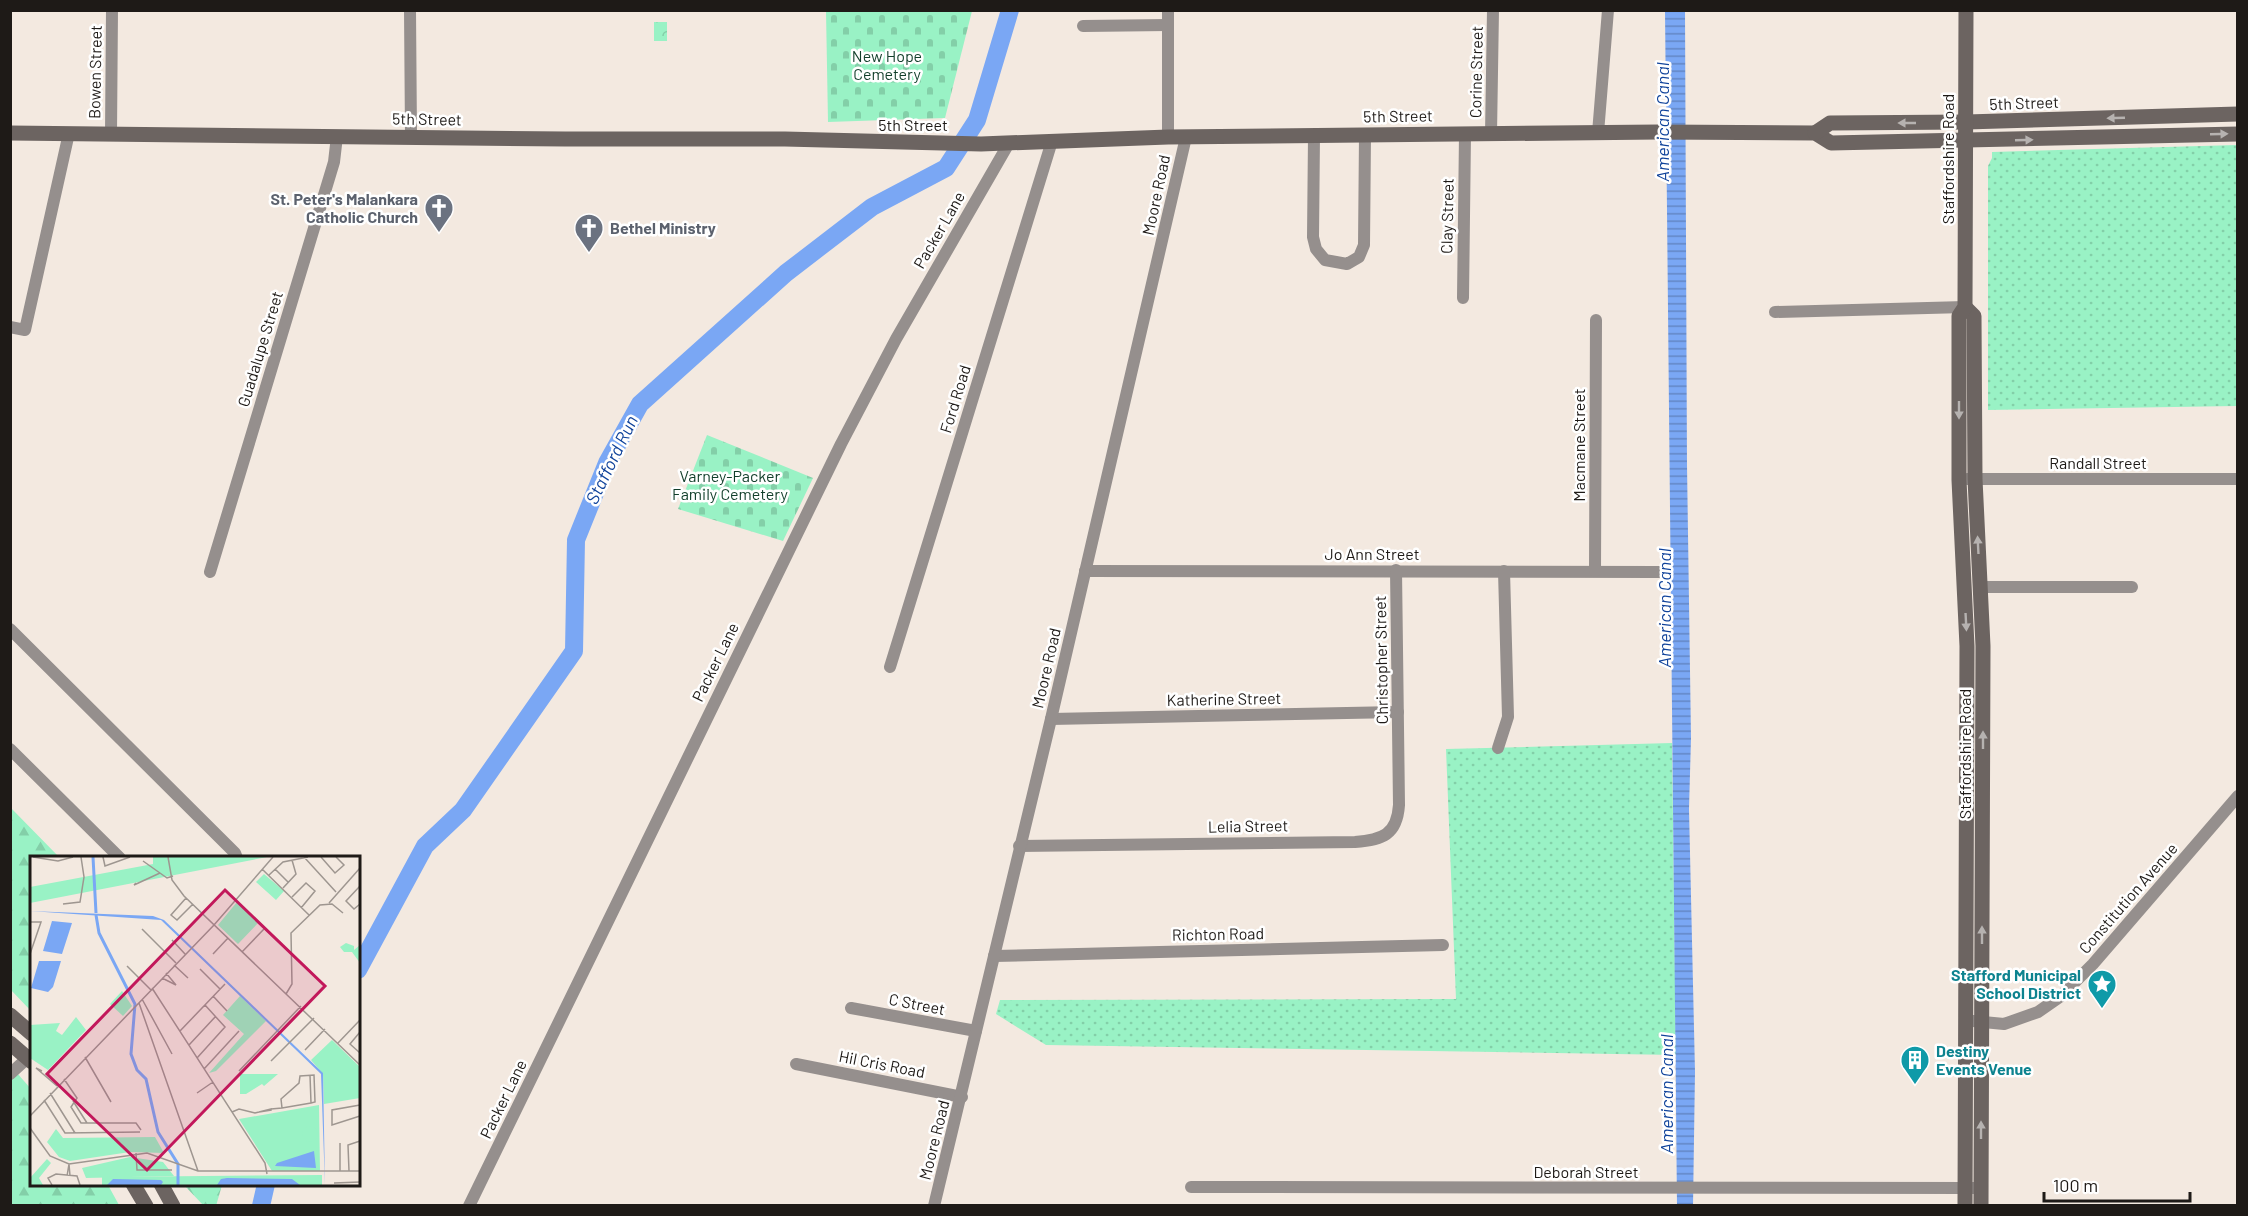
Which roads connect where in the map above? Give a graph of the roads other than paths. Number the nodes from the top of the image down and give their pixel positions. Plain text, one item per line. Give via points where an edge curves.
1 (112, 10) edge
2 (410, 10) edge
3 (1168, 10) edge
4 (1493, 10) edge
5 (1608, 10) edge
6 (1966, 10) edge
7 (1168, 25) junction
8 (1083, 27) dead end
9 (2238, 114) edge
10 (2142, 117) junction
11 (2073, 119) junction
12 (1966, 122) junction
13 (1881, 123) junction
14 (10, 132) edge
15 (69, 133) junction
16 (111, 133) junction
17 (1598, 133) junction
18 (1815, 133) junction
19 (1465, 134) junction
20 (1491, 134) junction
21 (2238, 134) edge
22 (1365, 135) junction
23 (337, 136) junction
24 (411, 136) junction
25 (1314, 136) junction
26 (2143, 136) junction
27 (1168, 137) junction
28 (1186, 137) junction
29 (2074, 138) junction
30 (1052, 141) junction
31 (1966, 141) junction
32 (1886, 142) junction
33 (1009, 143) junction
34 (1463, 298) dead end
35 (1965, 307) junction
36 (1775, 312) dead end
37 (1596, 320) dead end
38 (10, 327) edge
39 (1975, 479) junction
40 (2238, 479) edge
41 (1959, 480) junction
42 (1396, 570) junction
43 (1085, 571) junction
44 (1504, 571) junction
45 (1595, 571) junction
46 (210, 572) dead end
47 (1659, 572) dead end
48 (1980, 587) junction
49 (2132, 587) dead end
50 (10, 628) edge
51 (890, 667) dead end
52 (1398, 712) junction
53 (1051, 719) junction
54 (1498, 748) dead end
55 (10, 749) edge
56 (1399, 749) joint
57 (2238, 796) edge
58 (1019, 846) junction
59 (118, 856) edge
60 (236, 856) edge
61 (1443, 945) dead end
62 (994, 956) junction
63 (851, 1008) dead end
64 (10, 1015) edge
65 (1966, 1021) junction
66 (1982, 1021) junction
67 (976, 1031) junction
68 (30, 1032) edge
69 (10, 1043) edge
70 (30, 1058) edge
71 (796, 1064) dead end
72 (10, 1074) edge
73 (962, 1096) junction
74 (134, 1186) edge
75 (162, 1186) edge
76 (1191, 1187) dead end
77 (1973, 1188) junction
78 (146, 1206) edge
79 (173, 1206) edge
80 (469, 1206) edge
81 (934, 1206) edge
82 (1965, 1206) edge
83 (1981, 1206) edge

1 - 16 street, Bowen Street
2 - 24 street
3 - 7 street, Moore Road
4 - 20 street, Corine Street
5 - 17 street
6 - 12 main road, Staffordshire Road
7 - 8 street
7 - 27 street, Moore Road
9 - 10 main road, 5th Street
10 -> 11 main road, 5th Street
10 - 26 main road
11 - 12 main road, 5th Street
11 - 29 main road
12 -> 13 main road, 5th Street
12 - 31 main road, Staffordshire Road
13 - 18 main road, 5th Street via 1830,123
13 - 32 main road
14 - 15 main road, 5th Street
15 - 16 main road, 5th Street
15 - 38 street via 25,330
16 - 23 main road, 5th Street
17 - 18 main road, 5th Street
17 - 20 main road, 5th Street
18 - 32 main road, 5th Street via 1831,143
19 - 20 main road, 5th Street
19 - 22 main road, 5th Street
19 - 34 street, Clay Street
26 -> 21 main road, 5th Street
22 - 25 main road, 5th Street
22 - 25 street via 1364,245 1359,257 1347,264 1324,260 1316,249
23 - 24 main road, 5th Street
23 - 46 street, Guadalupe Street via 334,162
24 - 33 main road, 5th Street
25 - 28 main road, 5th Street
26 - 29 main road, 5th Street
27 - 28 main road, 5th Street
27 - 30 main road, 5th Street
28 - 43 street, Moore Road
31 -> 29 main road, 5th Street
30 - 33 main road, 5th Street
30 - 51 street, Ford Road
31 - 32 main road, 5th Street
31 - 35 main road, Staffordshire Road
33 - 80 street, Packer Lane via 896,339 841,444
35 - 36 street
35 - 39 main road, Staffordshire Road via 1974,316
35 -> 41 main road, Staffordshire Road via 1959,316
37 - 45 street, Macmane Street
39 - 40 street, Randall Street
39 - 41 street, Randall Street
48 -> 39 main road, Staffordshire Road
41 -> 65 main road, Staffordshire Road via 1967,646
42 - 43 street, Jo Ann Street
42 - 44 street, Jo Ann Street
42 - 52 street, Christopher Street
43 - 53 street, Moore Road
44 - 45 street, Jo Ann Street
44 - 54 street via 1508,717
45 - 47 street, Jo Ann Street
48 - 49 street
66 -> 48 main road, Staffordshire Road
50 - 60 street
52 - 53 street, Katherine Street
52 - 56 street, Christopher Street
53 - 58 street, Moore Road
55 - 59 street
56 - 58 street, Lelia Street via 1398,816 1389,833 1376,840
57 - 66 street, Constitution Avenue via 2101,956 2061,996 2024,1018 2004,1024
58 - 62 street, Moore Road
61 - 62 street, Richton Road
62 - 67 street, Moore Road
63 - 67 street, C Street
64 - 68 main road
65 - 66 street, Constitution Avenue
65 - 77 main road, Staffordshire Road
77 -> 66 main road, Staffordshire Road
67 - 73 street, Moore Road
69 - 70 main road
70 - 72 street
71 - 73 street, Hil Cris Road
73 - 81 street, Moore Road
74 - 78 main road
75 - 79 main road
76 - 77 street, Deborah Street
77 - 82 main road, Staffordshire Road
77 - 83 main road, Staffordshire Road

